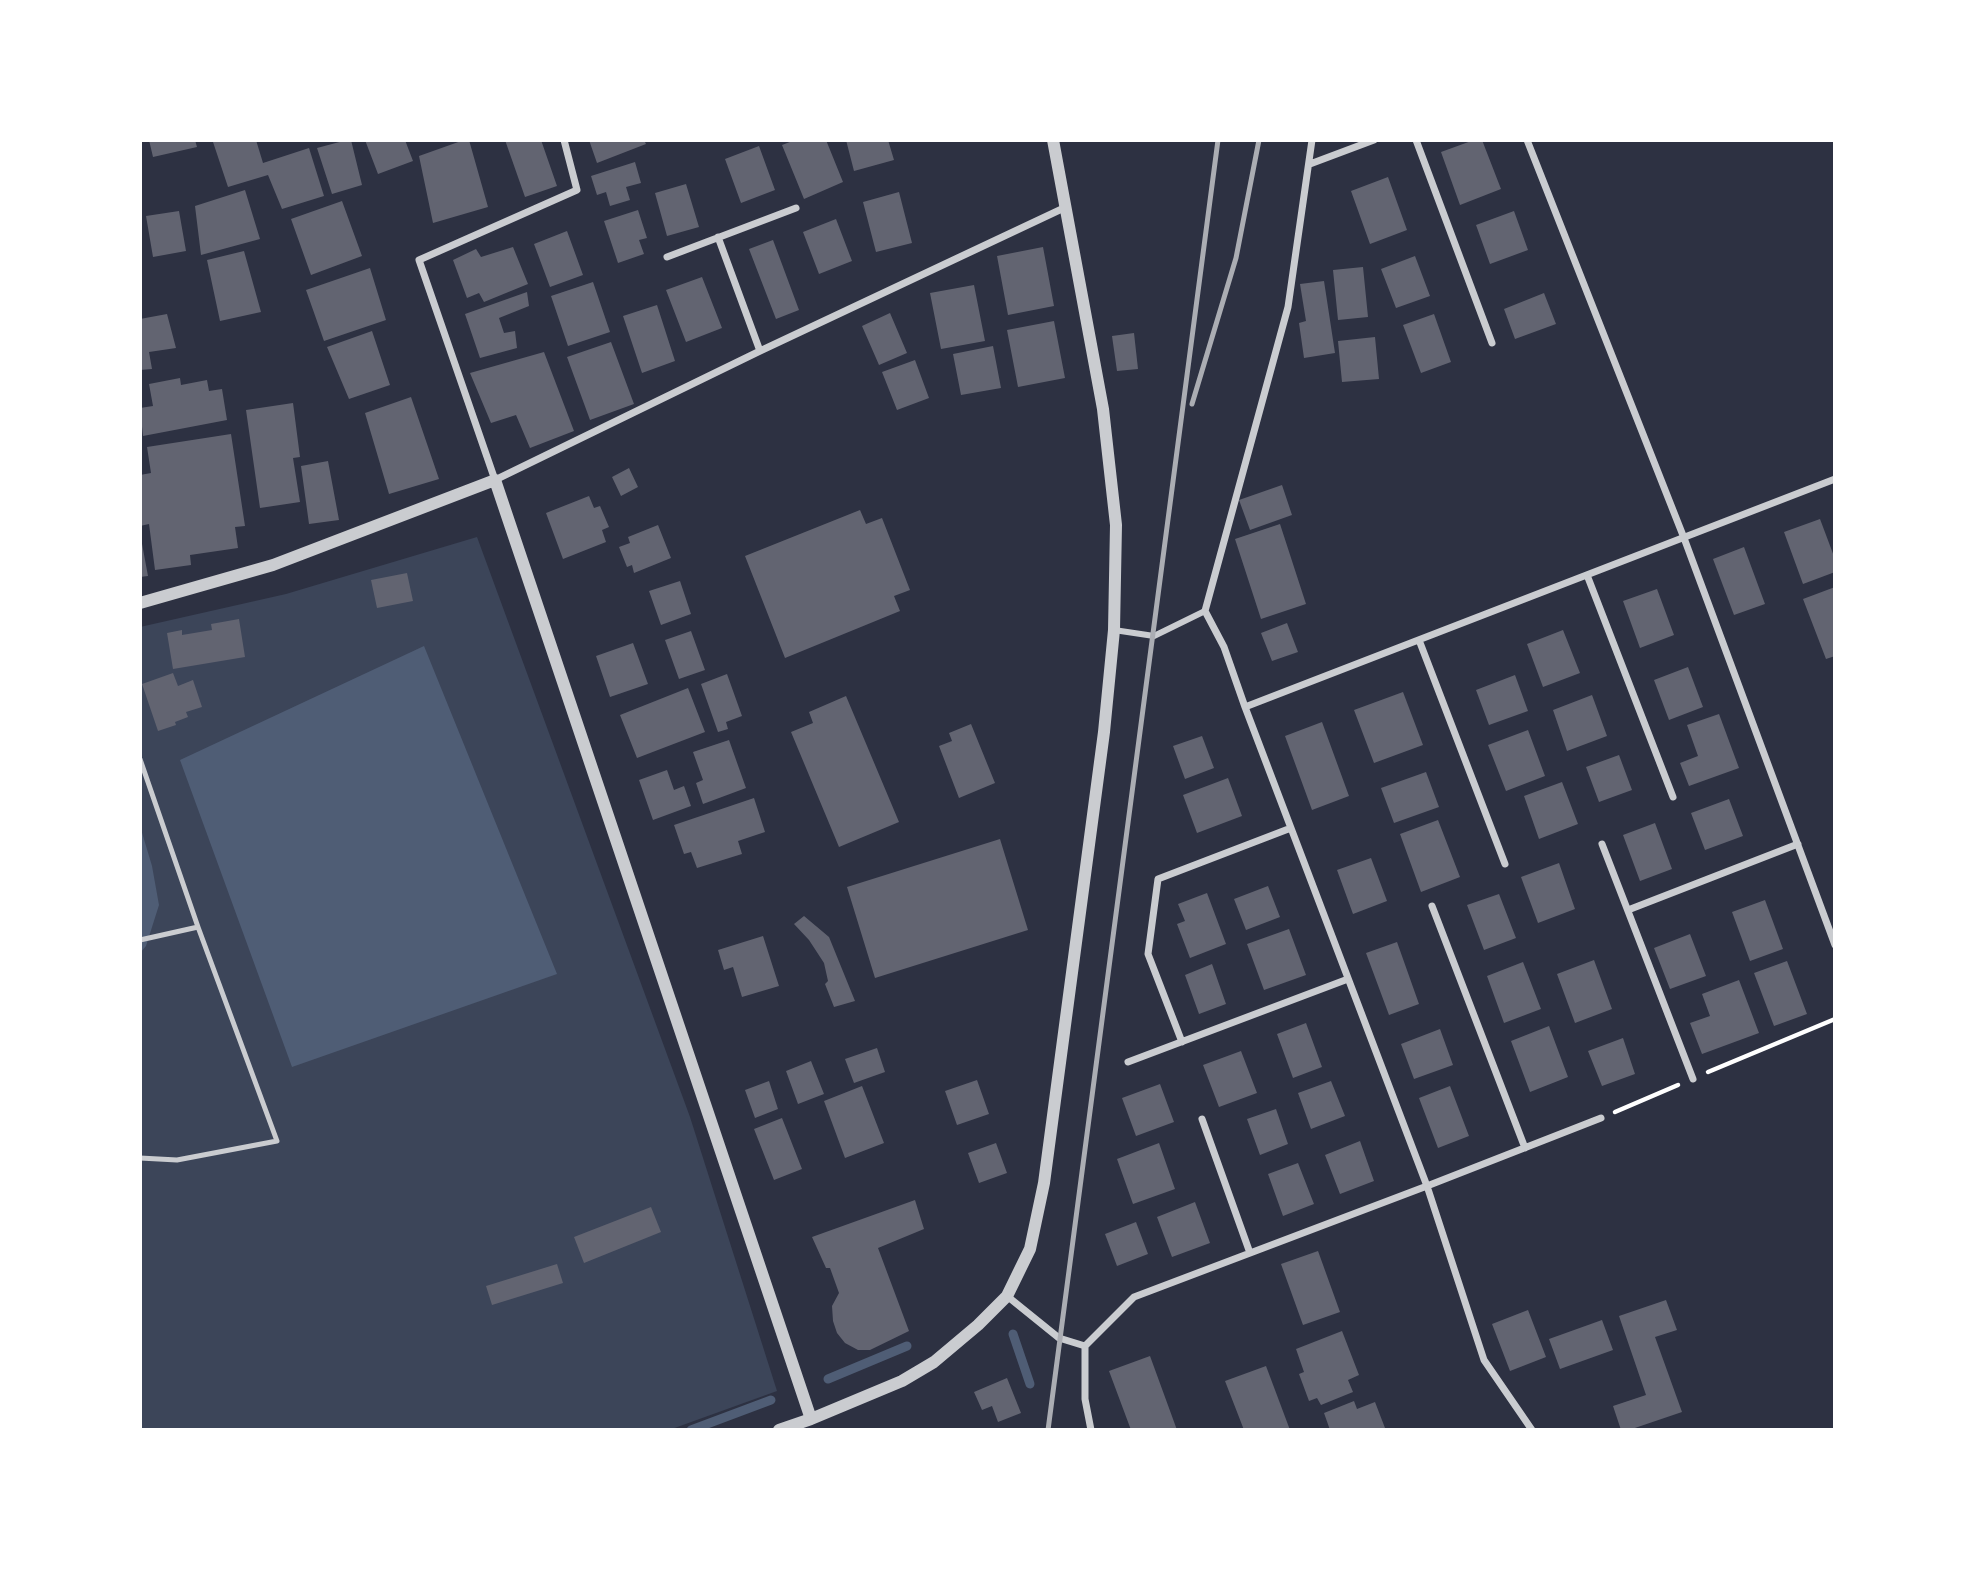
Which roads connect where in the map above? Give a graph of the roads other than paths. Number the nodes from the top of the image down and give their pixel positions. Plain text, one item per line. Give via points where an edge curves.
1 (564, 140) edge
2 (1053, 140) edge
3 (1312, 140) edge
4 (1374, 140) edge
5 (1416, 140) edge
6 (1527, 140) edge
7 (1310, 164) junction
8 (1066, 207) junction
9 (796, 208) dead end
10 (718, 237) junction
11 (667, 257) dead end
12 (1492, 343) dead end
13 (760, 351) junction
14 (1835, 478) edge
15 (495, 481) junction
16 (1684, 538) junction
17 (1587, 575) junction
18 (140, 603) edge
19 (1205, 611) junction
20 (1115, 630) junction
21 (1419, 640) junction
22 (1245, 707) junction
23 (140, 759) edge
24 (1673, 797) dead end
25 (1291, 828) junction
26 (1602, 844) dead end
27 (1797, 844) junction
28 (1505, 864) dead end
29 (1432, 906) dead end
30 (1628, 910) junction
31 (198, 926) junction
32 (140, 940) edge
33 (1835, 945) edge
34 (1348, 979) junction
35 (1182, 1042) junction
36 (1128, 1062) dead end
37 (1693, 1079) road end
38 (1601, 1118) road end
39 (1202, 1119) dead end
40 (1525, 1148) junction
41 (140, 1158) edge
42 (1427, 1186) junction
43 (1250, 1253) junction
44 (1007, 1296) junction
45 (1085, 1346) junction
46 (811, 1419) junction
47 (779, 1430) edge
48 (1091, 1430) edge
49 (1532, 1430) edge

1 - 15 street via 577,190 419,260
2 - 8 street
3 - 7 street
4 - 7 street
5 - 12 street
6 - 16 street
7 - 19 street via 1288,307
8 - 13 street
8 - 20 street via 1104,409 1116,525
9 - 10 street
10 - 11 street
10 - 13 street
13 - 15 street
14 - 16 street
15 - 18 street via 273,565
15 - 46 street
16 - 17 street
16 - 27 street
17 - 21 street
17 - 24 street
19 - 20 street via 1153,636
19 - 22 street via 1224,647
20 - 44 street via 1045,1183 1030,1249
21 - 22 street
21 - 28 street
22 - 25 street
23 - 31 lane
25 - 34 street
25 - 35 street via 1158,879 1148,954
26 - 30 street
27 - 30 street
27 - 33 street
29 - 40 street
30 - 37 street
31 - 32 lane
31 - 41 lane via 277,1141 177,1160
34 - 35 street
34 - 42 street
35 - 36 street
38 - 40 street
39 - 43 street
40 - 42 street
42 - 43 street
42 - 49 street via 1485,1360
43 - 45 street via 1134,1297
44 - 45 street via 1059,1338
44 - 46 street via 934,1362 902,1381
45 - 48 street via 1085,1399
46 - 47 street

